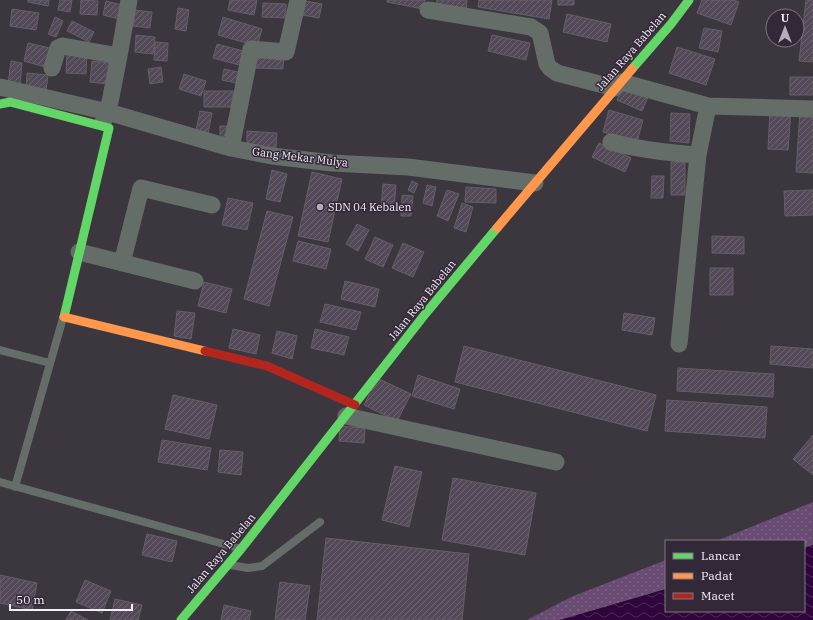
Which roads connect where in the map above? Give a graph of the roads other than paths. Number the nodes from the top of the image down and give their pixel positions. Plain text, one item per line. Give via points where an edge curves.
1 (129, 0) edge
2 (298, 0) edge
3 (689, 0) edge
4 (428, 10) dead end
5 (119, 56) junction
6 (52, 68) dead end
7 (618, 85) junction
8 (0, 87) edge
9 (0, 104) edge
10 (708, 106) junction
11 (813, 109) edge
12 (105, 119) junction
13 (611, 142) dead end
14 (231, 148) junction
15 (698, 155) junction
16 (535, 183) junction
17 (212, 205) dead end
18 (79, 252) junction
19 (122, 263) junction
20 (195, 281) dead end
21 (64, 318) junction
22 (679, 344) dead end
23 (0, 350) edge
24 (50, 363) junction
25 (351, 410) junction
26 (556, 462) dead end
27 (0, 482) edge
28 (15, 486) junction
29 (320, 522) dead end
30 (241, 549) junction
31 (228, 564) junction
32 (181, 620) edge

1 - 5 street
2 - 14 street via 286,52 251,49
3 - 7 main road, Jalan Raya Babelan
4 - 7 street via 530,26 540,33 547,64 557,73
5 - 6 street via 62,46 58,48
5 - 12 street
7 - 10 street
7 - 16 main road, Jalan Raya Babelan
8 - 12 street, Gang Mekar Mulya
9 - 12 main road via 10,102
10 - 11 street
10 - 15 street
12 - 14 street, Gang Mekar Mulya
12 - 18 main road via 109,128
13 - 15 street via 668,153
14 - 16 street, Gang Mekar Mulya via 279,157 408,167
15 - 22 street
16 - 25 main road, Jalan Raya Babelan via 426,313
17 - 19 street via 141,188
18 - 19 street
18 - 21 main road
19 - 20 street
21 - 24 lane
21 - 25 main road via 252,361 279,371
23 - 24 lane
24 - 28 lane
25 - 26 street
25 - 30 main road, Jalan Raya Babelan
27 - 28 lane
28 - 30 lane
29 - 31 lane via 262,566 248,568
30 - 31 main road, Jalan Raya Babelan
31 - 32 main road, Jalan Raya Babelan

